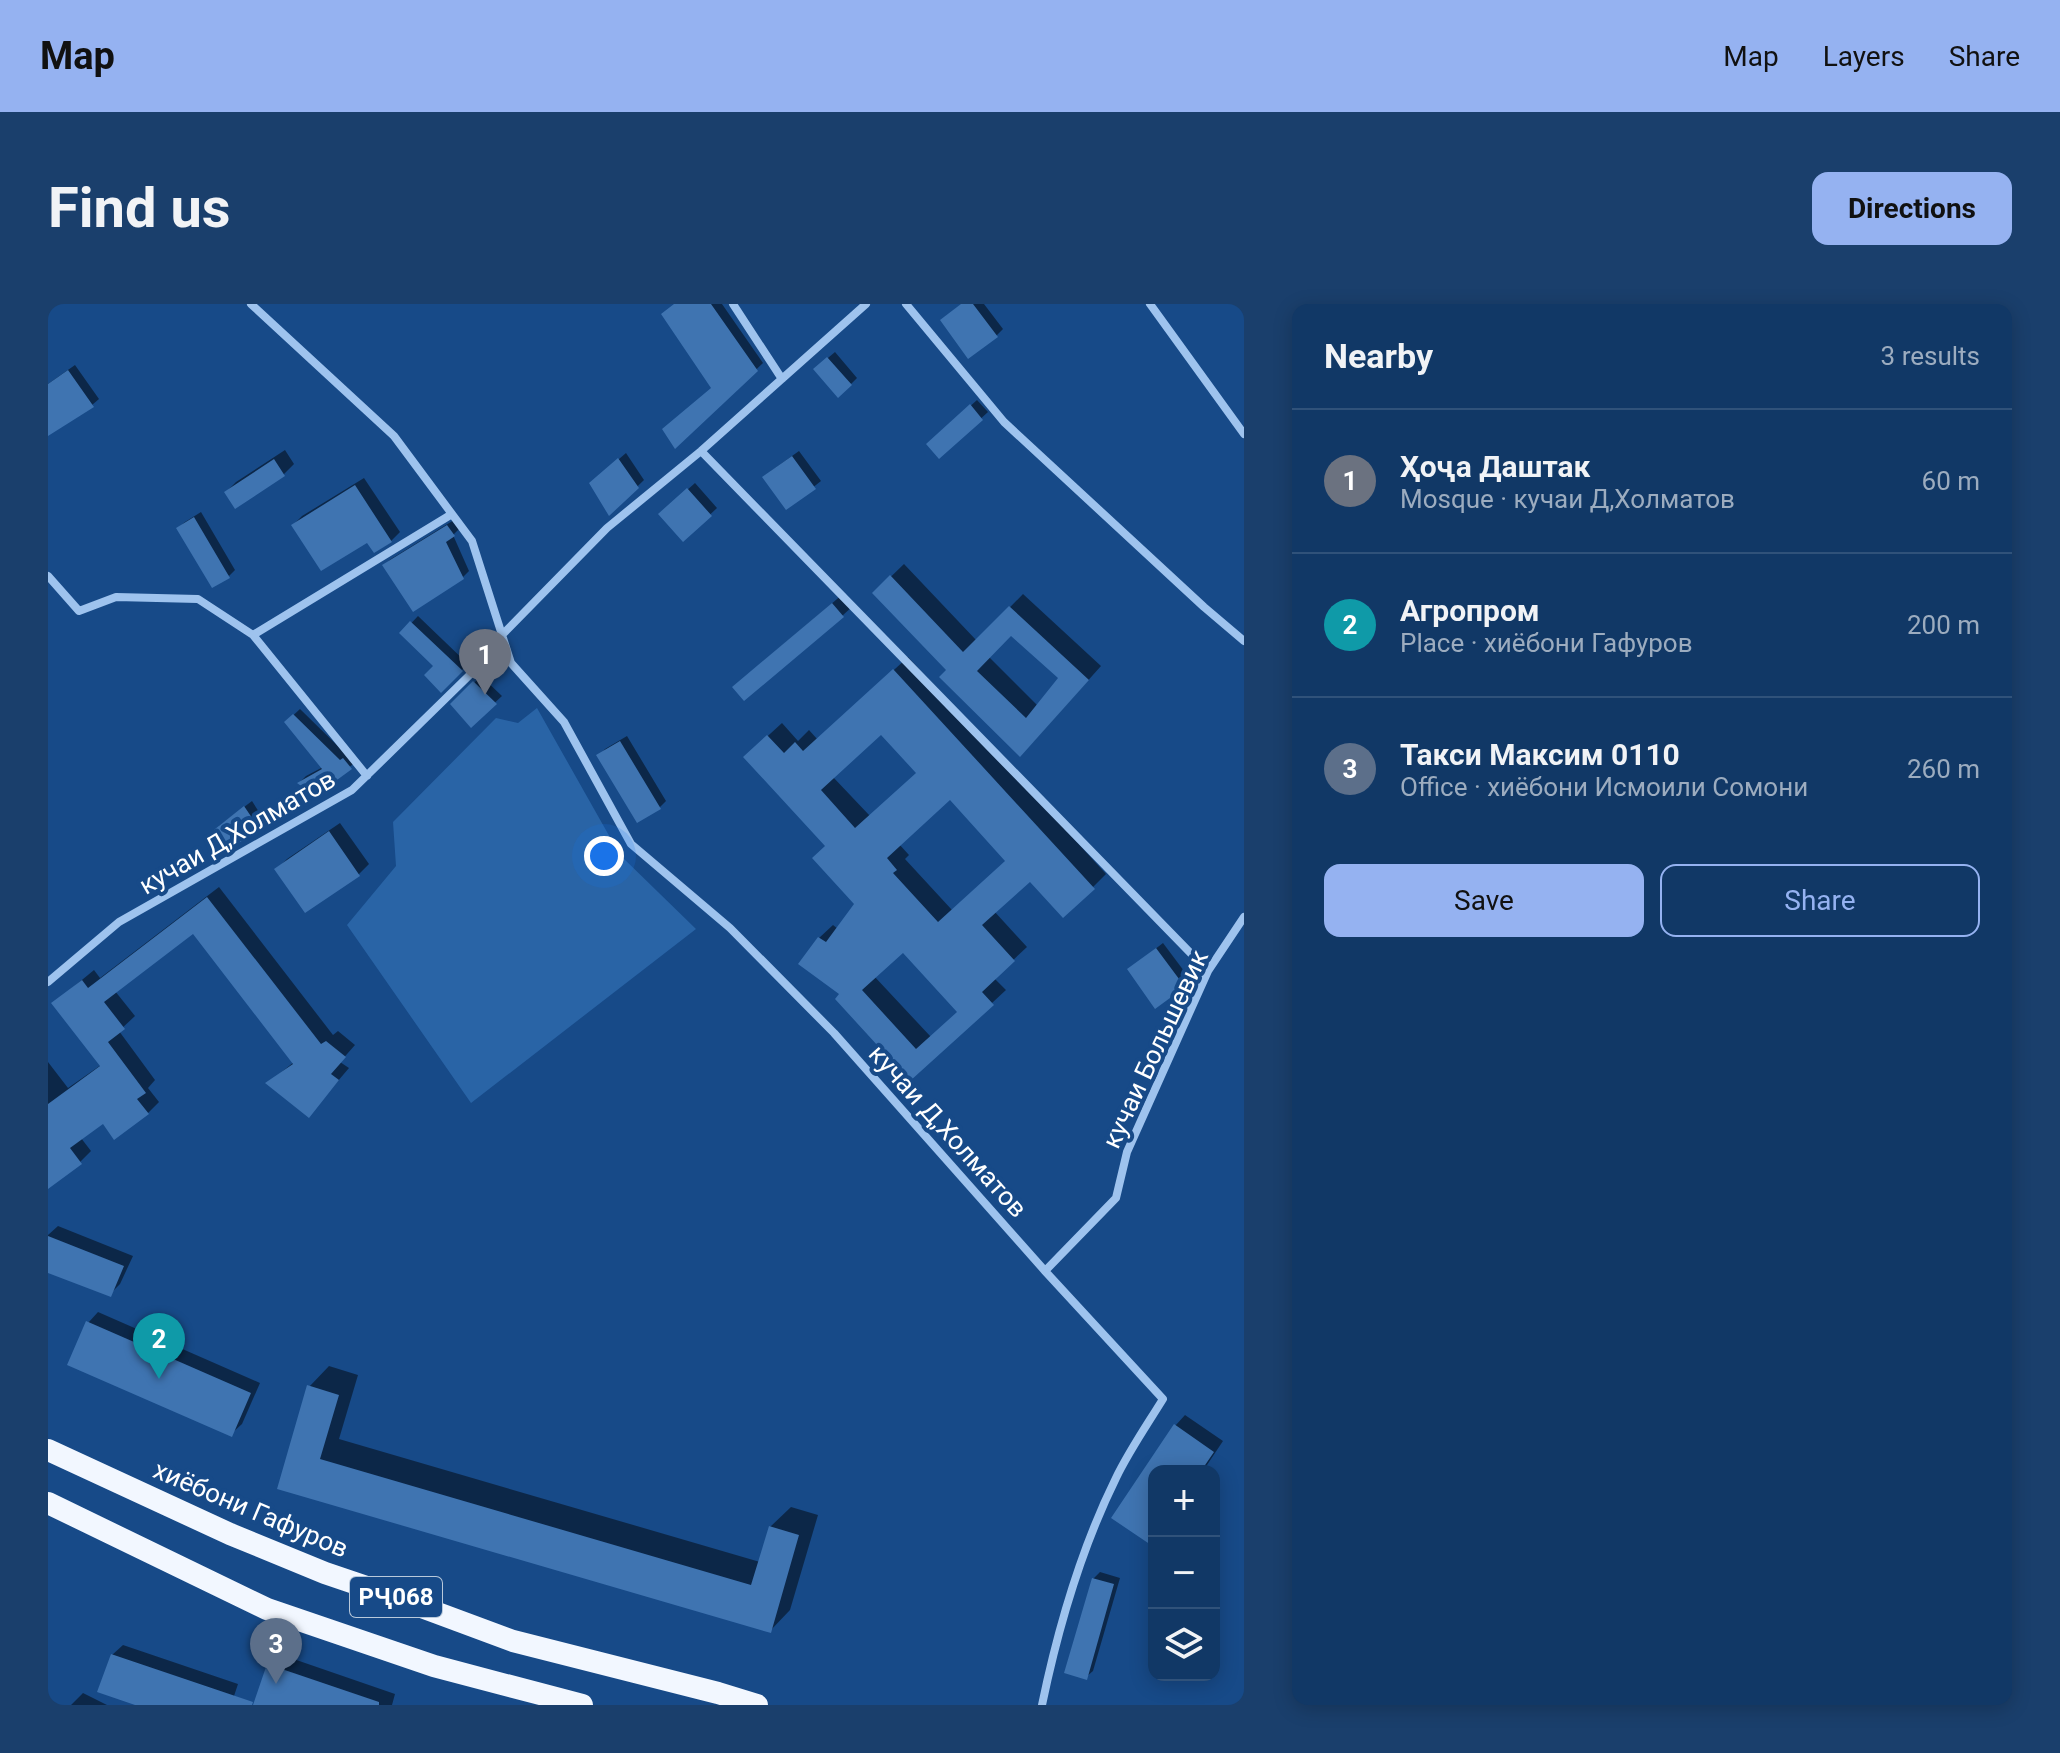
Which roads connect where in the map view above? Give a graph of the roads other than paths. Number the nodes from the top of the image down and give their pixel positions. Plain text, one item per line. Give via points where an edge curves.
1 (251, 304) edge
2 (733, 304) edge
3 (866, 304) edge
4 (906, 304) edge
5 (1150, 304) edge
6 (782, 379) junction
7 (1244, 434) edge
8 (701, 451) junction
9 (452, 514) junction
10 (48, 576) edge
11 (253, 635) junction
12 (502, 635) junction
13 (1244, 641) edge
14 (367, 776) junction
15 (1244, 917) edge
16 (1208, 971) junction
17 (48, 982) edge
18 (1045, 1271) junction
19 (48, 1450) edge
20 (48, 1503) edge
21 (717, 1699) edge
22 (582, 1705) edge
23 (757, 1705) edge
24 (1042, 1705) edge

1 - 9 street via 394,436
2 - 6 street
3 - 6 street, кучаи Д,Холматов
4 - 13 street via 1004,422
5 - 7 street
6 - 8 street, кучаи Д,Холматов
8 - 12 street, кучаи Д,Холматов via 607,528
8 - 16 street
9 - 11 street
9 - 12 street via 472,541
10 - 11 street via 79,611 116,597 198,599
11 - 14 street
12 - 14 street, кучаи Д,Холматов via 486,659
12 - 18 street, кучаи Д,Холматов via 511,663 564,722 631,844 730,928 834,1033
14 - 17 street, кучаи Д,Холматов via 352,790 119,922
15 - 16 street, кучаи Большевик
16 - 18 street, кучаи Большевик via 1127,1152 1116,1198
18 - 24 street, кучаи Д,Холматов via 1163,1399 1116,1477 1077,1571
19 - 21 highway, хиёбони Гафуров / РҶ068 via 325,1573 513,1641
20 - 22 highway, РҶ068 via 267,1609 434,1666
21 - 23 highway, хиёбони Гафуров / РҶ068

